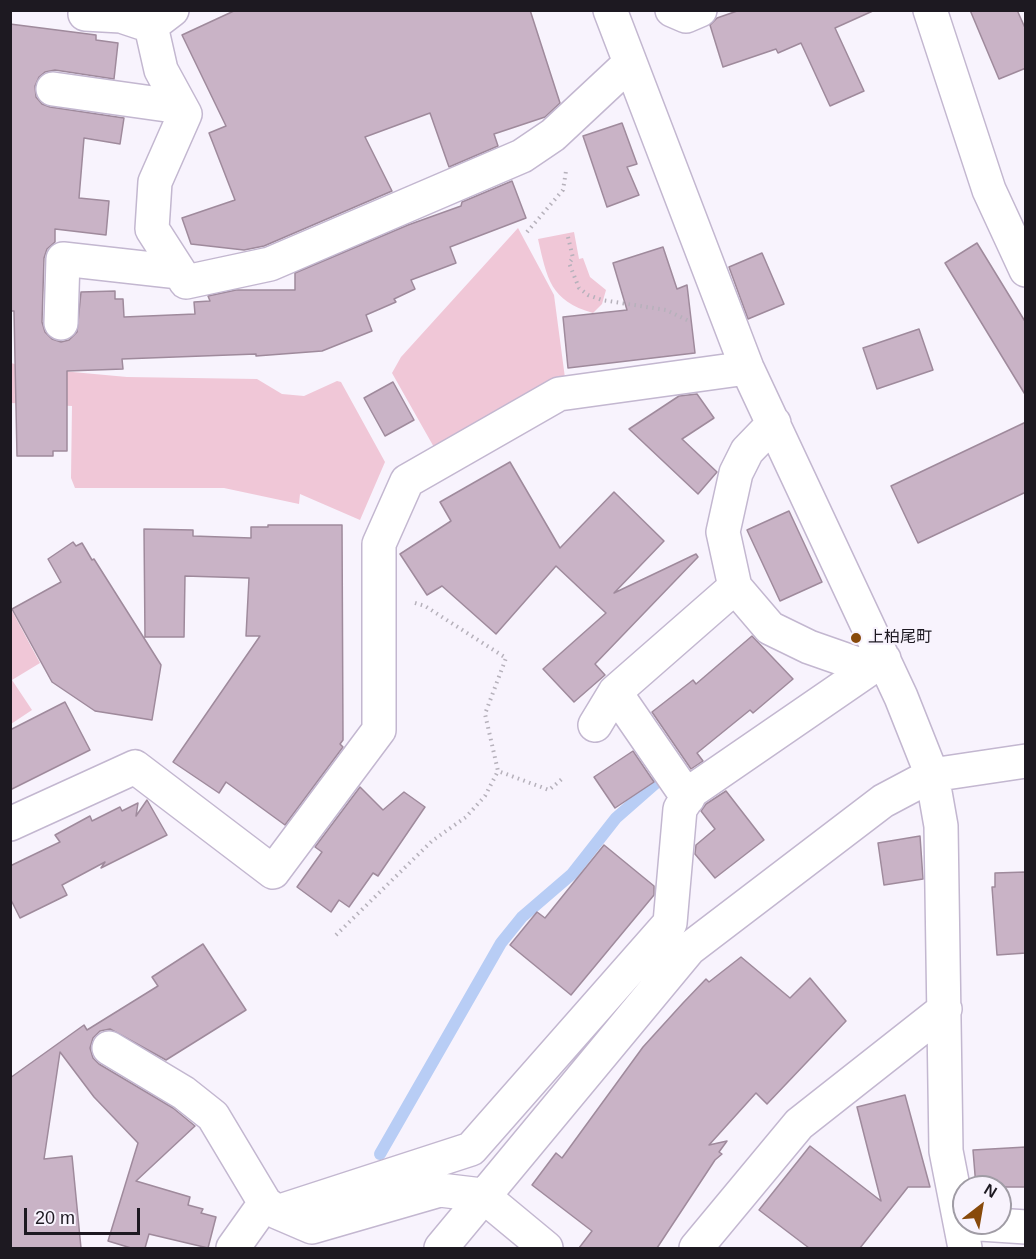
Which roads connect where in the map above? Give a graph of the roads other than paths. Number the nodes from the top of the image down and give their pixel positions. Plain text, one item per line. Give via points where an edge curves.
1 (610, 10) edge
2 (672, 10) edge
3 (700, 10) edge
4 (930, 10) edge
5 (85, 14) dead end
6 (161, 18) edge
7 (629, 64) junction
8 (53, 89) dead end
9 (181, 107) junction
10 (1026, 270) edge
11 (179, 272) junction
12 (61, 323) dead end
13 (743, 357) junction
14 (774, 423) junction
15 (735, 586) junction
16 (877, 664) junction
17 (615, 692) junction
18 (596, 725) dead end
19 (1026, 761) edge
20 (932, 775) junction
21 (688, 798) junction
22 (10, 824) edge
23 (945, 1009) junction
24 (109, 1048) dead end
25 (952, 1177) edge
26 (482, 1195) junction
27 (271, 1208) junction
28 (233, 1248) edge
29 (441, 1248) edge
30 (546, 1248) edge
31 (696, 1248) edge

1 - 7 street
2 - 3 street via 686,16
4 - 10 street via 989,190
5 - 6 street
6 - 9 street via 161,70
7 - 11 street via 553,135 522,156 270,264 186,282
7 - 13 street
8 - 9 street
9 - 11 street via 185,114 155,182 152,229
11 - 12 street via 63,259
13 - 14 street
13 - 22 street via 559,394 407,481 380,544 379,730 273,872 135,767
14 - 15 street via 747,451 736,473 723,532
14 - 16 street
15 - 16 street via 770,628 809,647
15 - 17 street
16 - 20 street
16 - 21 street via 692,791
17 - 18 street
17 - 21 street
19 - 20 street
20 - 23 street via 941,826
20 - 26 street via 883,801 689,949
21 - 27 street via 680,809 670,922 471,1149
23 - 25 street via 946,1151
23 - 31 street via 799,1124
24 - 27 street via 184,1093 213,1116
26 - 27 street via 440,1190 312,1227
26 - 29 street
26 - 30 street
27 - 28 street

